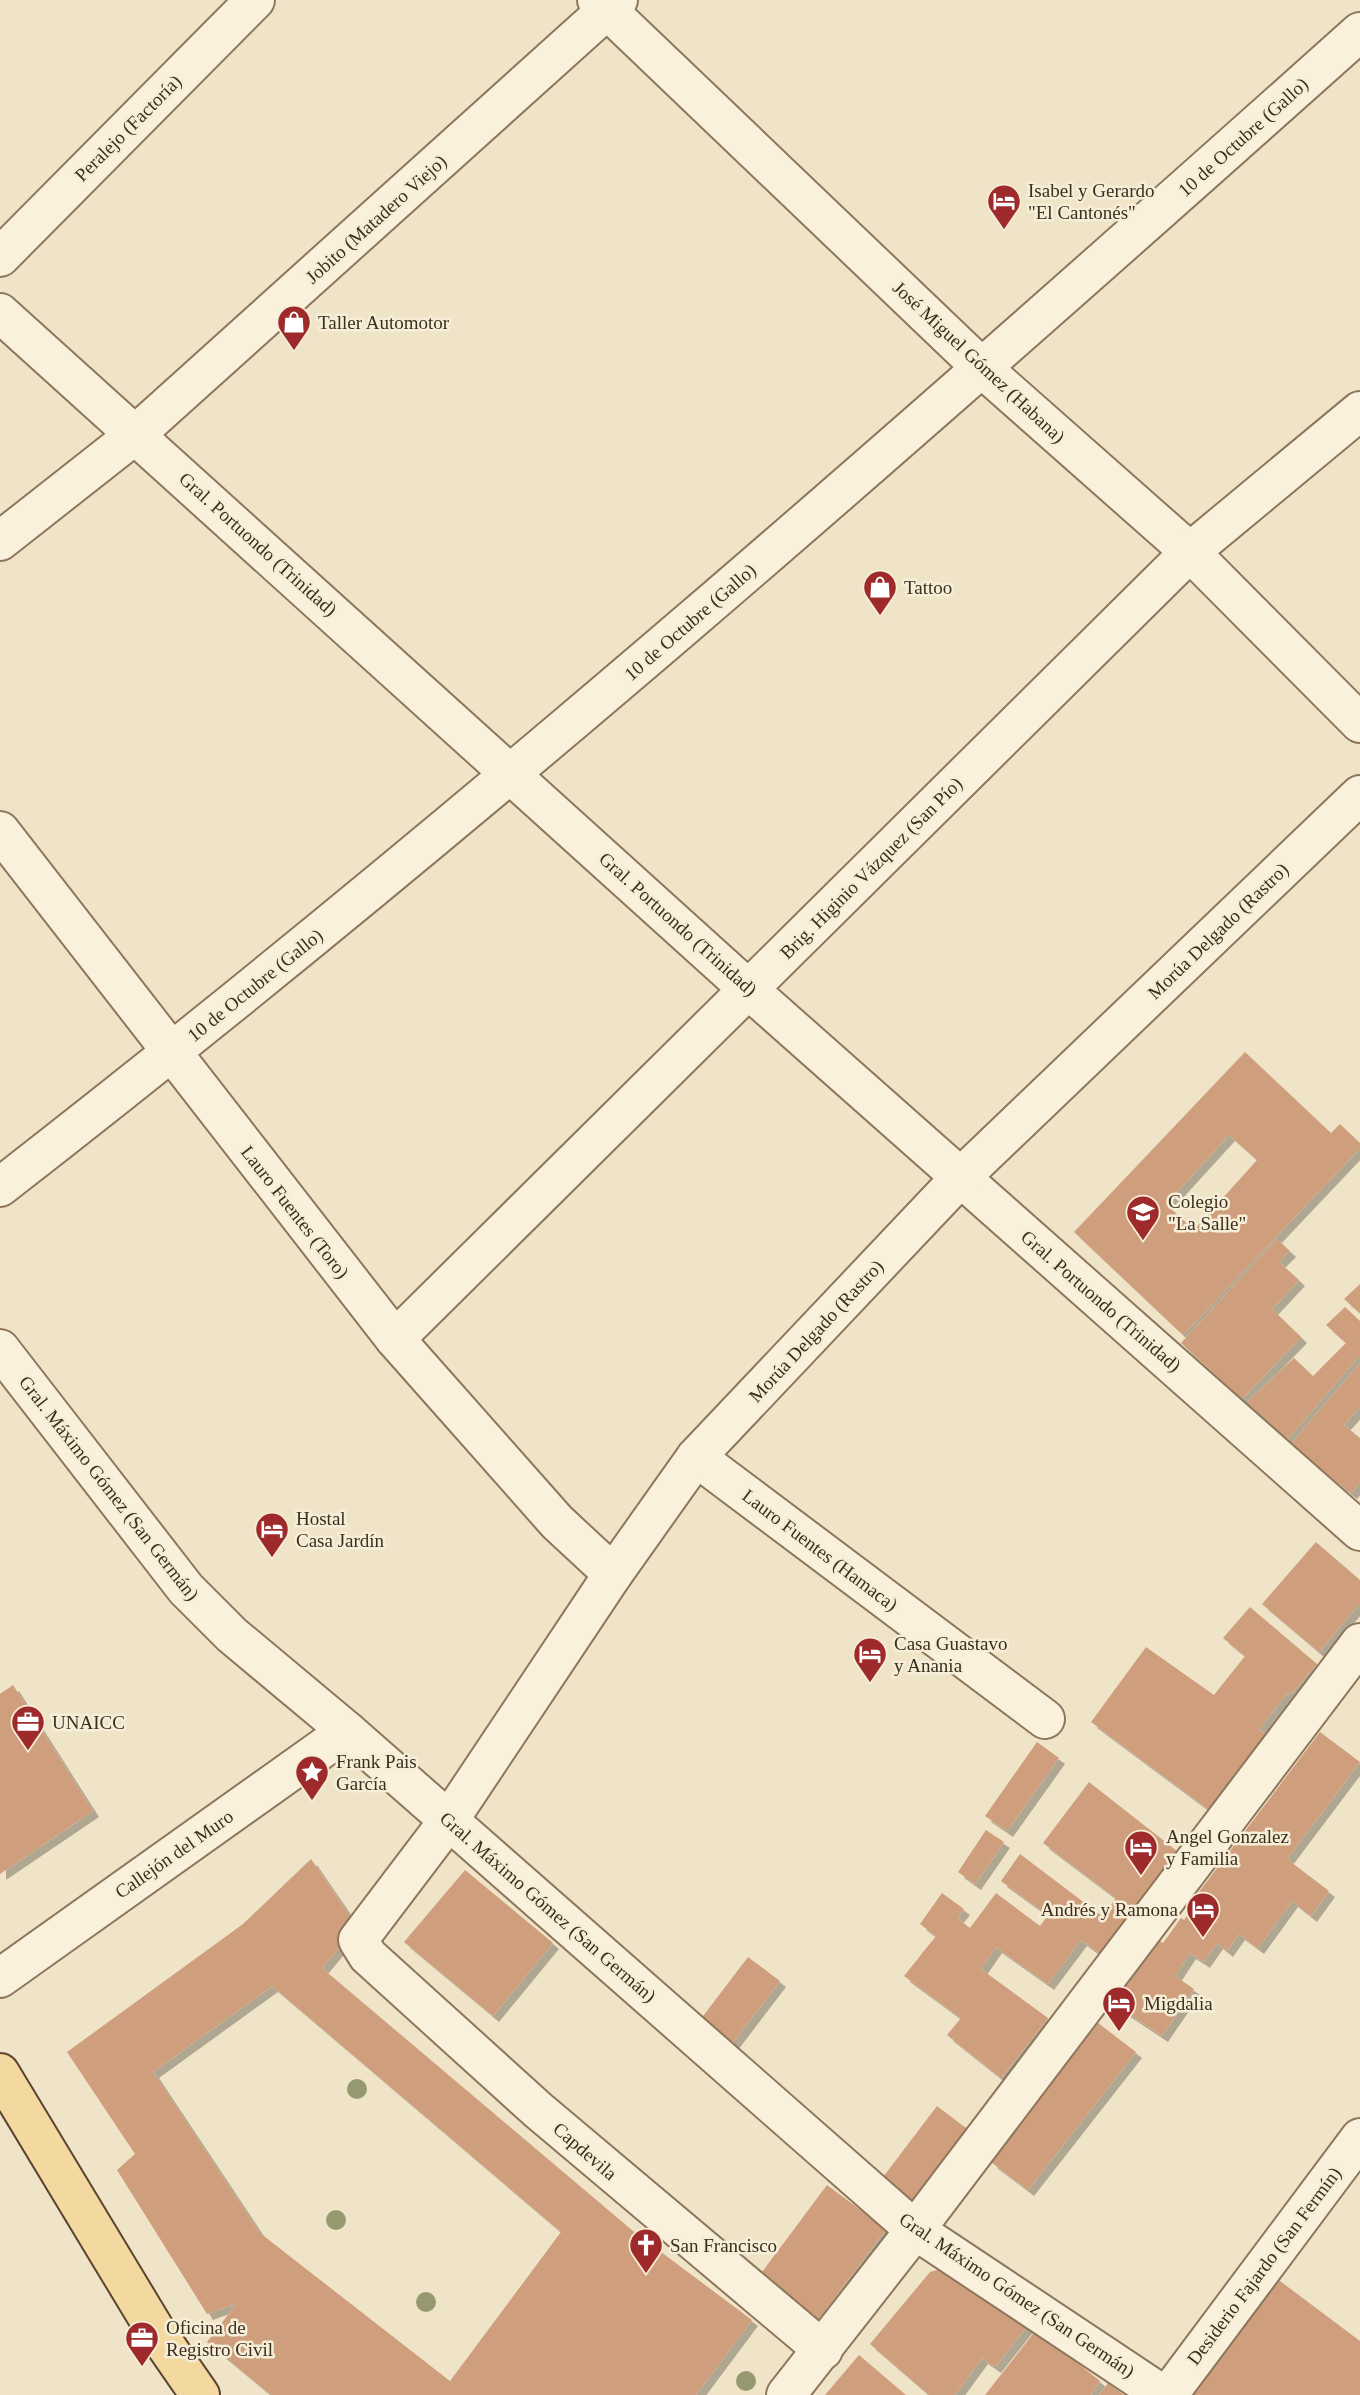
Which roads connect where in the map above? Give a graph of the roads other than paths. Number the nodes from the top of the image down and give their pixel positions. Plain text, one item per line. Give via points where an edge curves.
1 (255, 0) edge
2 (608, 4) edge
3 (1360, 32) edge
4 (0, 257) edge
5 (0, 313) edge
6 (983, 369) junction
7 (1360, 411) edge
8 (136, 434) junction
9 (0, 541) edge
10 (1190, 552) junction
11 (1360, 723) edge
12 (513, 774) junction
13 (1360, 795) edge
14 (0, 831) edge
15 (748, 989) junction
16 (172, 1054) junction
17 (961, 1177) junction
18 (0, 1187) edge
19 (395, 1339) junction
20 (0, 1349) edge
21 (696, 1457) junction
22 (1353, 1510) edge
23 (613, 1574) junction
24 (1360, 1643) edge
25 (1045, 1720) dead end
26 (347, 1731) junction
27 (449, 1820) junction
28 (358, 1940) joint
29 (0, 1978) edge
30 (0, 2073) edge
31 (1360, 2138) edge
32 (915, 2230) junction
33 (823, 2350) junction
34 (200, 2395) edge
35 (786, 2395) edge
36 (1165, 2395) edge

1 - 4 street, Peralejo (Factoría)
2 - 6 street, José Miguel Gómez (Habana)
2 - 8 street, Jobito (Matadero Viejo)
3 - 6 street, 10 de Octubre (Gallo)
5 - 8 street, Gral. Portuondo (Trinidad)
6 - 10 street, José Miguel Gómez (Habana)
6 - 12 street, 10 de Octubre (Gallo)
7 - 10 street, Brig. Higinio Vázquez (San Pío)
8 - 9 street, Jobito (Matadero Viejo)
8 - 12 street, Gral. Portuondo (Trinidad)
10 - 11 street, José Miguel Gómez (Habana)
10 - 15 street, Brig. Higinio Vázquez (San Pío)
12 - 15 street, Gral. Portuondo (Trinidad)
12 - 16 street, 10 de Octubre (Gallo)
13 - 17 street, Morúa Delgado (Rastro)
14 - 16 street, Lauro Fuentes (Toro)
15 - 17 street, Gral. Portuondo (Trinidad)
15 - 19 street, Brig. Higinio Vázquez (San Pío)
16 - 18 street, 10 de Octubre (Gallo)
16 - 19 street, Lauro Fuentes (Toro)
17 - 21 street, Morúa Delgado (Rastro)
17 - 22 street, Gral. Portuondo (Trinidad)
19 - 23 street, Lauro Fuentes (Toro) via 557,1522
20 - 26 street, Gral. Máximo Gómez (San Germán) via 186,1589 232,1635
21 - 23 street, Morúa Delgado (Rastro)
21 - 25 street, Lauro Fuentes (Hamaca)
23 - 27 street, Morúa Delgado (Rastro)
24 - 32 street
26 - 27 street, Gral. Máximo Gómez (San Germán)
26 - 29 street, Callejón del Muro
27 - 28 street, Morúa Delgado (Rastro)
27 - 32 street, Gral. Máximo Gómez (San Germán)
28 - 33 street, Capdevila via 368,1956 538,2110
30 - 34 main road via 157,2333
31 - 36 street, Desiderio Fajardo (San Fermín)
32 - 33 street
32 - 36 street, Gral. Máximo Gómez (San Germán)
33 - 35 street

